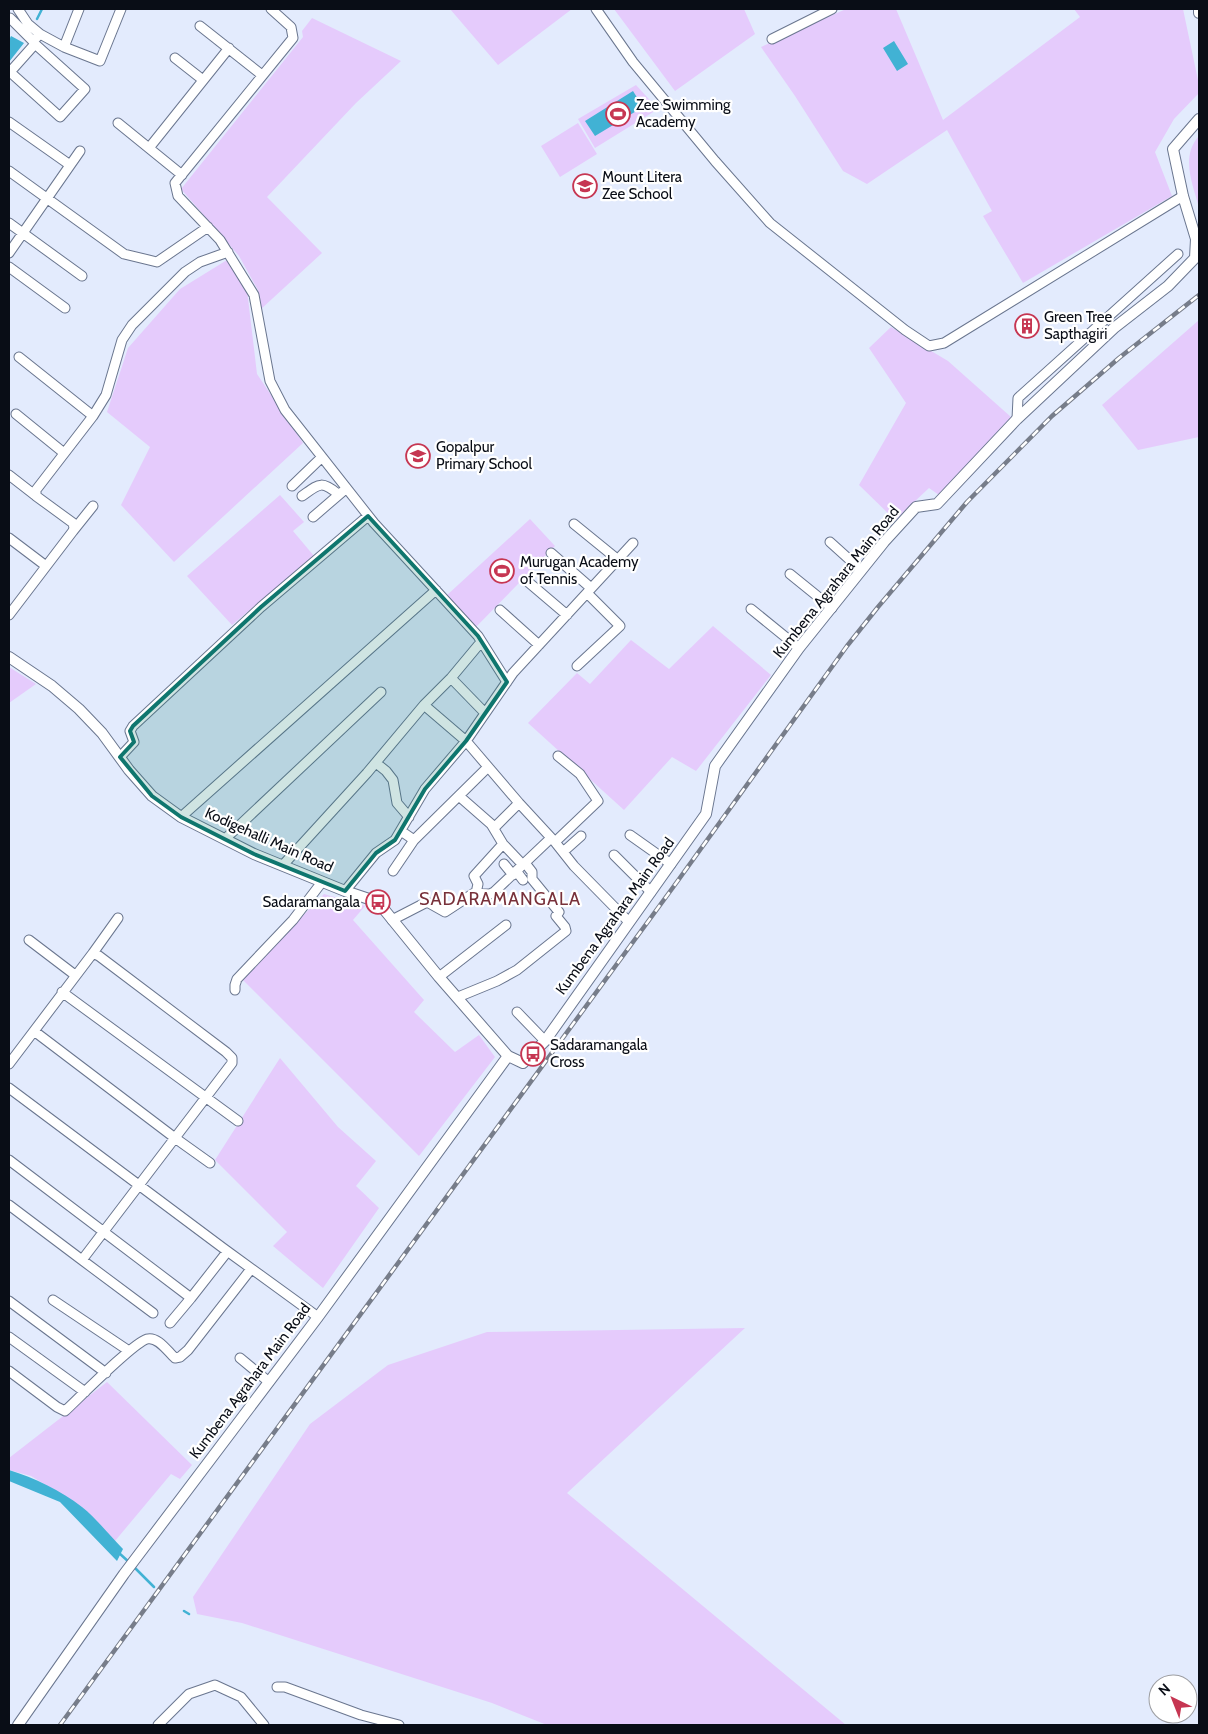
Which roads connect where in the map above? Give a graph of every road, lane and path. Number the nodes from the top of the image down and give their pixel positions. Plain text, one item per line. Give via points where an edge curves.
1 (18, 9) edge
2 (80, 9) edge
3 (121, 9) edge
4 (271, 9) edge
5 (596, 9) edge
6 (832, 9) edge
7 (1199, 9) edge
8 (1199, 13) edge
9 (10, 18) edge
10 (200, 26) dead end
11 (40, 34) junction
12 (772, 39) dead end
13 (34, 43) junction
14 (64, 47) junction
15 (228, 48) junction
16 (175, 58) dead end
17 (262, 75) junction
18 (203, 80) junction
19 (1199, 119) edge
20 (9, 122) edge
21 (118, 124) dead end
22 (149, 148) junction
23 (80, 151) dead end
24 (70, 165) junction
25 (9, 171) edge
26 (182, 175) junction
27 (1183, 196) junction
28 (47, 199) junction
29 (9, 223) edge
30 (208, 227) junction
31 (23, 233) junction
32 (228, 252) junction
33 (9, 253) edge
34 (1178, 254) dead end
35 (9, 267) edge
36 (82, 276) dead end
37 (65, 308) dead end
38 (18, 357) dead end
39 (16, 414) dead end
40 (93, 416) junction
41 (1017, 419) junction
42 (64, 453) junction
43 (322, 458) junction
44 (9, 474) edge
45 (292, 486) dead end
46 (342, 491) junction
47 (36, 496) junction
48 (302, 496) dead end
49 (93, 506) dead end
50 (368, 516) junction
51 (313, 517) dead end
52 (574, 524) dead end
53 (73, 531) junction
54 (9, 538) edge
55 (830, 542) dead end
56 (633, 543) dead end
57 (551, 554) dead end
58 (617, 559) junction
59 (46, 566) junction
60 (861, 570) junction
61 (790, 574) dead end
62 (527, 581) dead end
63 (436, 590) junction
64 (589, 590) junction
65 (832, 608) junction
66 (751, 609) dead end
67 (500, 610) dead end
68 (9, 614) edge
69 (567, 615) junction
70 (481, 642) junction
71 (539, 645) junction
72 (799, 648) junction
73 (9, 657) edge
74 (577, 666) dead end
75 (451, 678) junction
76 (507, 682) junction
77 (381, 692) dead end
78 (424, 705) junction
79 (486, 713) junction
80 (466, 741) junction
81 (558, 756) dead end
82 (120, 757) junction
83 (376, 763) junction
84 (488, 767) junction
85 (459, 796) junction
86 (519, 804) junction
87 (182, 817) junction
88 (409, 818) junction
89 (494, 828) junction
90 (401, 831) junction
91 (630, 835) dead end
92 (581, 836) dead end
93 (225, 839) junction
94 (414, 840) junction
95 (553, 840) junction
96 (503, 844) junction
97 (563, 852) junction
98 (614, 856) dead end
99 (504, 864) dead end
100 (671, 864) junction
101 (283, 865) junction
102 (520, 869) junction
103 (393, 871) dead end
104 (523, 880) dead end
105 (322, 882) junction
106 (345, 891) junction
107 (651, 892) junction
108 (476, 893) junction
109 (118, 918) dead end
110 (392, 920) junction
111 (629, 922) junction
112 (506, 925) dead end
113 (29, 940) dead end
114 (92, 953) junction
115 (74, 975) junction
116 (439, 976) junction
117 (235, 990) dead end
118 (62, 992) junction
119 (458, 997) junction
120 (517, 1012) dead end
121 (34, 1030) junction
122 (545, 1041) junction
123 (508, 1056) junction
124 (9, 1064) edge
125 (9, 1088) edge
126 (205, 1098) junction
127 (238, 1121) dead end
128 (175, 1138) junction
129 (9, 1160) edge
130 (210, 1163) dead end
131 (139, 1185) junction
132 (9, 1205) edge
133 (103, 1232) junction
134 (227, 1252) junction
135 (82, 1260) junction
136 (251, 1269) junction
137 (192, 1298) junction
138 (53, 1300) dead end
139 (9, 1301) edge
140 (153, 1313) dead end
141 (318, 1317) junction
142 (170, 1323) dead end
143 (9, 1337) edge
144 (129, 1351) junction
145 (240, 1358) dead end
146 (9, 1371) edge
147 (106, 1372) junction
148 (269, 1382) junction
149 (85, 1392) junction
150 (277, 1687) dead end
151 (18, 1725) edge
152 (158, 1725) edge
153 (264, 1725) edge
154 (399, 1725) edge

1 - 9 street
1 - 11 street
2 - 14 street
3 - 14 street via 100,61
4 - 17 street via 291,27 293,38
5 - 27 street via 633,62 770,223 929,346 944,342
6 - 12 street
7 - 8 street
9 - 13 street
10 - 15 street
11 - 13 street
11 - 14 street
13 - 13 street via 85,89 60,117 10,72
15 - 17 street
15 - 18 street
16 - 18 street
17 - 26 street
18 - 22 street
19 - 27 street, Kumbena Agrahara Main Road via 1173,148
20 - 24 street
21 - 22 street
22 - 26 street
23 - 24 street
24 - 28 street
25 - 28 street
26 - 30 street via 175,183 178,196
27 - 41 street, Kumbena Agrahara Main Road via 1196,239 1195,258 1168,286 1114,328
28 - 30 street via 124,254 157,262
28 - 31 street
29 - 31 street
30 - 32 street
31 - 33 street
31 - 36 street
32 - 40 street via 200,262 185,272 132,324 122,340 106,396
32 - 43 street via 254,295 270,381 285,410
34 - 41 street via 1018,398
35 - 37 street
38 - 40 street
39 - 42 street
40 - 42 street
41 - 60 street, Kumbena Agrahara Main Road via 937,504 916,507
42 - 47 street via 36,490
43 - 45 street
43 - 46 street
44 - 47 street
46 - 48 street via 323,484
46 - 50 street
46 - 51 street
47 - 53 street via 72,524
49 - 53 street
50 - 63 street
50 - 82 street via 261,607 133,726 130,731 134,742
52 - 58 street
53 - 59 street
54 - 59 street
55 - 60 street
56 - 58 street
57 - 64 street
58 - 64 street
59 - 68 street
60 - 65 street, Kumbena Agrahara Main Road
61 - 65 street
62 - 69 street
63 - 70 street
63 - 87 street
64 - 69 street
64 - 74 street via 620,626
65 - 72 street, Kumbena Agrahara Main Road
66 - 72 street
67 - 71 street
69 - 71 street
70 - 75 street
70 - 76 street
71 - 76 street
72 - 100 street, Kumbena Agrahara Main Road via 715,766 706,814
73 - 82 street, Kodigehalli Main Road via 79,709
75 - 78 street
75 - 79 street
76 - 79 street
77 - 93 street
78 - 80 street
78 - 83 street
79 - 80 street
80 - 84 street
80 - 88 street via 425,789
81 - 95 street via 580,774 598,801
82 - 87 street, Kodigehalli Main Road via 152,796
83 - 88 street via 393,780 397,804
83 - 101 street
84 - 85 street
84 - 86 street
85 - 89 street
85 - 94 street
86 - 89 street
86 - 95 street
87 - 93 street, Kodigehalli Main Road
88 - 90 street
89 - 96 street
90 - 94 street
90 - 106 street via 395,840 376,853
91 - 100 street
92 - 97 street
93 - 101 street, Kodigehalli Main Road
94 - 103 street
95 - 97 street
95 - 102 street
96 - 102 street
96 - 108 street via 474,876 478,884
97 - 111 street
98 - 107 street
99 - 102 street
100 - 107 street, Kumbena Agrahara Main Road
101 - 105 street, Kodigehalli Main Road
102 - 104 street
102 - 108 street via 494,892
102 - 119 street via 532,872 532,879 559,912 556,916 566,931 517,970
105 - 106 street, Kodigehalli Main Road
105 - 117 street via 297,915 237,979
106 - 110 street, Kodigehalli Main Road via 378,902
107 - 111 street, Kumbena Agrahara Main Road
108 - 110 street via 445,912 425,903
109 - 114 street
110 - 116 street, Kodigehalli Main Road
111 - 122 street, Kumbena Agrahara Main Road
112 - 116 street
113 - 115 street
114 - 115 street
114 - 126 street via 232,1058 232,1063
115 - 118 street
116 - 119 street, Kodigehalli Main Road
118 - 121 street
118 - 126 street
119 - 123 street, Kodigehalli Main Road
120 - 122 street
121 - 124 street
121 - 128 street
122 - 123 street, Kumbena Agrahara Main Road via 523,1063
123 - 141 street, Kumbena Agrahara Main Road
125 - 131 street
126 - 127 street
126 - 128 street
128 - 130 street
128 - 131 street
129 - 133 street
131 - 133 street
131 - 134 street
132 - 135 street
133 - 135 street
133 - 137 street
134 - 136 street
134 - 137 street
135 - 140 street
136 - 141 street
136 - 144 street via 180,1357 175,1358 154,1339 147,1339
137 - 142 street
138 - 144 street
139 - 147 street
141 - 148 street, Kumbena Agrahara Main Road
143 - 149 street
144 - 147 street
145 - 148 street
146 - 149 street via 65,1411
147 - 149 street
148 - 151 street, Kumbena Agrahara Main Road via 131,1565
150 - 154 street via 285,1686 361,1715
152 - 153 street via 189,1694 215,1684 241,1697

